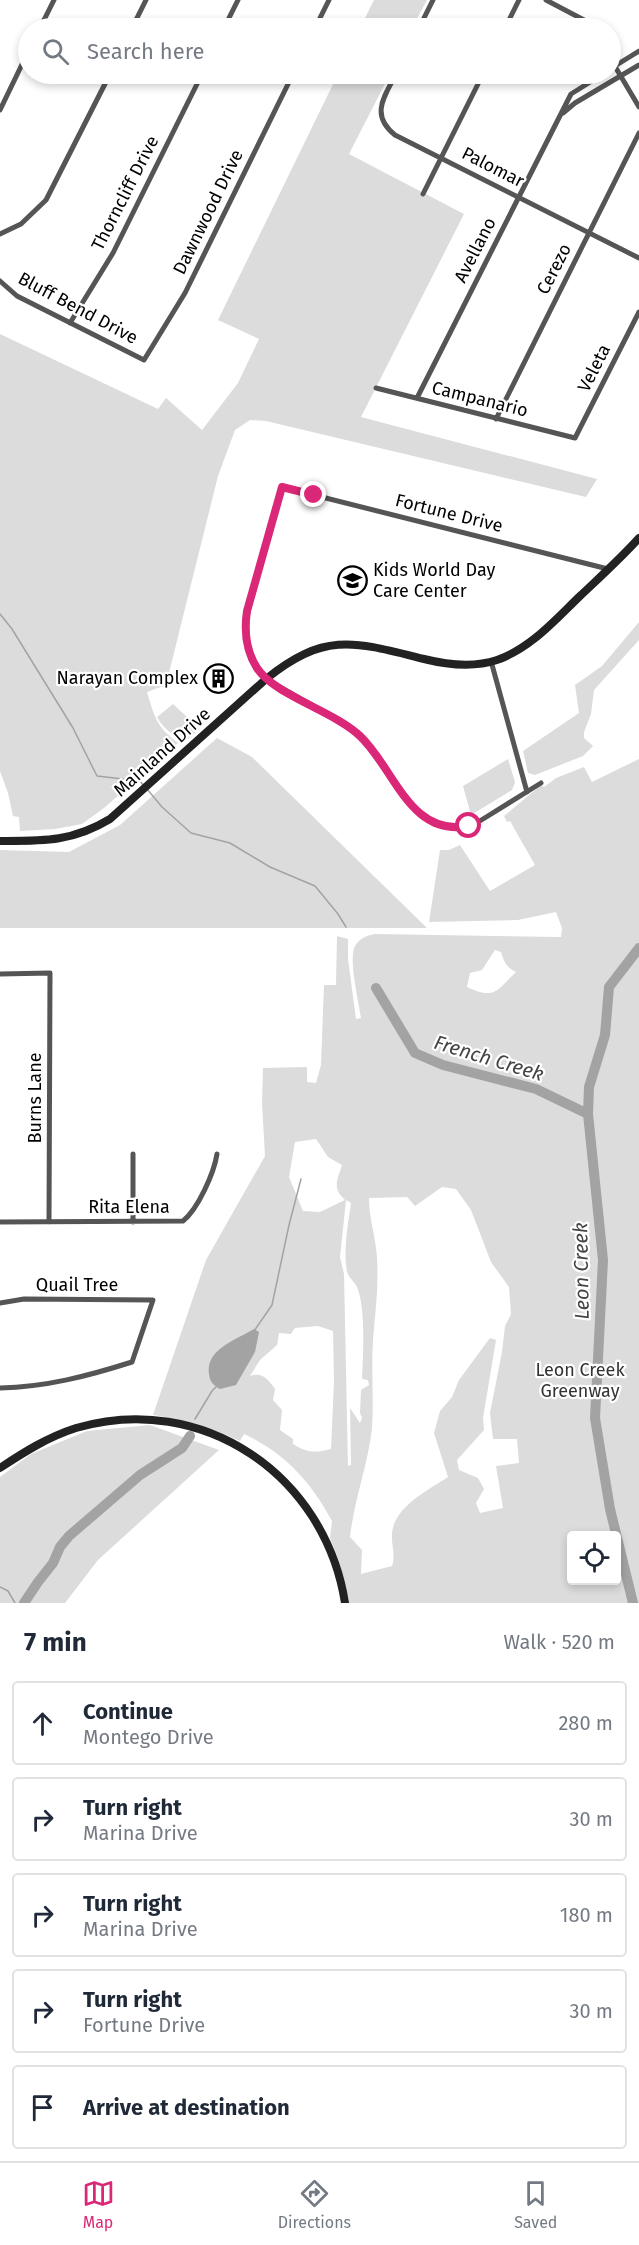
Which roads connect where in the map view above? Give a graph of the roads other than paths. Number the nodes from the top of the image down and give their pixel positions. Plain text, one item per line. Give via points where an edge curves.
1 (54, 0) edge
2 (146, 0) edge
3 (238, 0) edge
4 (329, 0) edge
5 (433, 0) edge
6 (519, 0) edge
7 (546, 0) edge
8 (45, 18) edge
9 (137, 18) edge
10 (229, 18) edge
11 (320, 18) edge
12 (424, 18) edge
13 (510, 18) edge
14 (580, 18) edge
15 (639, 51) edge
16 (621, 62) edge
17 (639, 65) edge
18 (18, 73) edge
19 (622, 76) joint
20 (105, 84) edge
21 (197, 84) edge
22 (288, 84) edge
23 (391, 84) edge
24 (478, 84) edge
25 (587, 84) edge
26 (608, 84) edge
27 (639, 107) edge
28 (0, 110) edge
29 (559, 116) junction
30 (639, 133) edge
31 (441, 158) junction
32 (423, 194) dead end
33 (518, 197) junction
34 (589, 233) junction
35 (0, 234) edge
36 (639, 258) edge
37 (0, 282) edge
38 (639, 312) edge
39 (70, 323) junction
40 (144, 360) joint
41 (376, 388) dead end
42 (417, 398) junction
43 (496, 419) junction
44 (575, 438) joint
45 (639, 538) edge
46 (608, 569) junction
47 (491, 661) junction
48 (266, 680) junction
49 (541, 783) dead end
50 (526, 792) junction
51 (0, 841) edge
52 (0, 974) edge
53 (133, 1154) dead end
54 (217, 1154) dead end
55 (0, 1222) edge
56 (50, 1222) junction
57 (134, 1222) junction
58 (0, 1303) edge
59 (0, 1388) edge
60 (0, 1468) edge
61 (345, 1603) edge

1 - 8 street
2 - 9 street
3 - 10 street
4 - 11 street
5 - 12 street
6 - 13 street
7 - 14 street
15 - 16 street
17 - 19 street, Avellano
18 - 28 street
19 - 27 street
20 - 35 street via 46,200 21,224
21 - 39 street, Thorncliff Drive via 121,237
22 - 40 street, Dawnwood Drive via 185,293
23 - 31 street, Palomar via 382,102 381,119 386,128
24 - 31 street
25 - 29 street, Avellano via 571,94
26 - 29 street, Avellano
29 - 33 street, Avellano
30 - 34 street, Cerezo
31 - 32 street
31 - 33 street, Palomar
33 - 34 street, Palomar
33 - 42 street, Avellano
34 - 36 street, Palomar
34 - 43 street, Cerezo
37 - 39 street, Bluff Bend Drive via 17,296
38 - 44 street, Veleta
39 - 40 street, Bluff Bend Drive
41 - 42 street, Campanario
42 - 43 street, Campanario
43 - 44 street, Campanario
45 - 46 main road, Mainland Drive
46 - 47 main road, Mainland Drive via 529,643
46 - 48 street, Fortune Drive via 282,487 246,619 249,652
47 - 48 main road, Mainland Drive via 451,664 373,646 338,644 304,653
47 - 50 street
48 - 50 street via 360,735 415,809 434,824 457,828 475,824
48 - 51 main road, Mainland Drive via 110,819 78,835 57,840
49 - 50 street
52 - 56 street, Burns Lane via 50,973
53 - 57 street
54 - 57 street, Rita Elena via 215,1170 186,1219
55 - 56 street, Rita Elena
56 - 57 street, Rita Elena
58 - 59 street, Quail Tree via 24,1299 153,1300 132,1362 85,1377
60 - 61 main road via 55,1436 97,1423 141,1419 206,1431 263,1462 295,1492 331,1551

